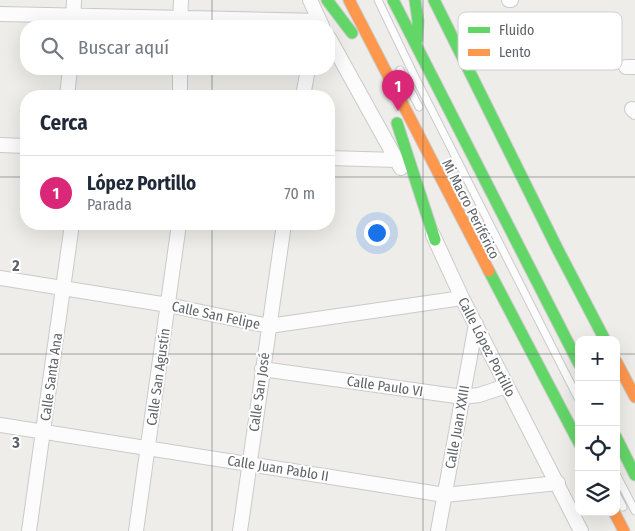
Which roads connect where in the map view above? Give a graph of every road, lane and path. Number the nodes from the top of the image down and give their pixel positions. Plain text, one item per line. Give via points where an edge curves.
1 (74, 0) edge
2 (180, 0) edge
3 (310, 0) edge
4 (327, 0) edge
5 (349, 0) edge
6 (378, 0) edge
7 (393, 0) edge
8 (415, 0) edge
9 (434, 0) edge
10 (0, 14) edge
11 (63, 20) edge
12 (73, 20) edge
13 (180, 20) edge
14 (318, 20) edge
15 (416, 46) junction
16 (458, 48) edge
17 (335, 49) edge
18 (381, 64) junction
19 (397, 65) dead end
20 (469, 70) edge
21 (69, 75) edge
22 (180, 75) edge
23 (307, 75) edge
24 (68, 90) edge
25 (180, 90) edge
26 (304, 90) edge
27 (424, 116) dead end
28 (0, 145) edge
29 (20, 146) edge
30 (335, 158) edge
31 (397, 160) junction
32 (71, 230) edge
33 (178, 230) edge
34 (283, 230) edge
35 (435, 240) junction
36 (0, 278) edge
37 (63, 288) junction
38 (462, 298) junction
39 (168, 305) junction
40 (476, 324) junction
41 (269, 326) junction
42 (603, 336) edge
43 (575, 356) edge
44 (262, 369) junction
45 (620, 369) edge
46 (506, 386) junction
47 (575, 392) edge
48 (463, 397) junction
49 (635, 397) edge
50 (0, 425) edge
51 (44, 432) junction
52 (575, 435) edge
53 (620, 445) edge
54 (148, 448) junction
55 (249, 464) junction
56 (635, 475) edge
57 (620, 482) edge
58 (558, 484) junction
59 (445, 495) junction
60 (620, 501) edge
61 (635, 510) edge
62 (616, 516) edge
63 (628, 516) dead end
64 (29, 531) edge
65 (136, 531) edge
66 (240, 531) edge
67 (438, 531) edge
68 (582, 531) edge
69 (624, 531) edge

1 - 12 street
2 - 13 street
3 - 14 street
4 - 18 main road via 370,57
5 - 18 main road
6 - 47 lane, Mi Macro Periférico
7 - 15 main road
8 - 15 main road via 418,21
9 - 16 main road
10 - 11 street
15 - 43 main road
17 - 31 street, Calle López Portillo
18 - 35 main road
18 - 52 main road
19 - 27 lane
20 - 42 main road
21 - 24 street
22 - 25 street
23 - 26 street
28 - 29 street
30 - 31 street
31 - 35 street, Calle López Portillo
32 - 37 street, Calle Santa Ana
33 - 39 street, Calle San Agustín
34 - 41 street, Calle San José
35 - 38 street, Calle López Portillo
36 - 37 street, Calle San Felipe
37 - 39 street, Calle San Felipe
37 - 51 street, Calle Santa Ana
38 - 40 street, Calle López Portillo
38 - 41 street, Calle San Felipe
39 - 41 street, Calle San Felipe
39 - 54 street, Calle San Agustín
40 - 46 street, Calle López Portillo
40 - 48 street, Calle Juan XXIII
41 - 44 street, Calle San José
44 - 48 street, Calle Paulo VI
44 - 55 street, Calle San José
45 - 49 main road
46 - 48 street, Calle Paulo VI
46 - 58 street, Calle López Portillo
48 - 59 street, Calle Juan XXIII
50 - 51 street, Calle Juan Pablo II
51 - 54 street, Calle Juan Pablo II
51 - 64 street, Calle Santa Ana
53 - 56 main road
54 - 55 street, Calle Juan Pablo II
54 - 65 street, Calle San Agustín
55 - 59 street, Calle Juan Pablo II
55 - 66 street, Calle San José
57 - 61 lane
58 - 59 street, Calle Juan Pablo II
58 - 68 street, Calle López Portillo
59 - 67 street, Calle Juan XXIII
60 - 63 lane
62 - 69 main road

